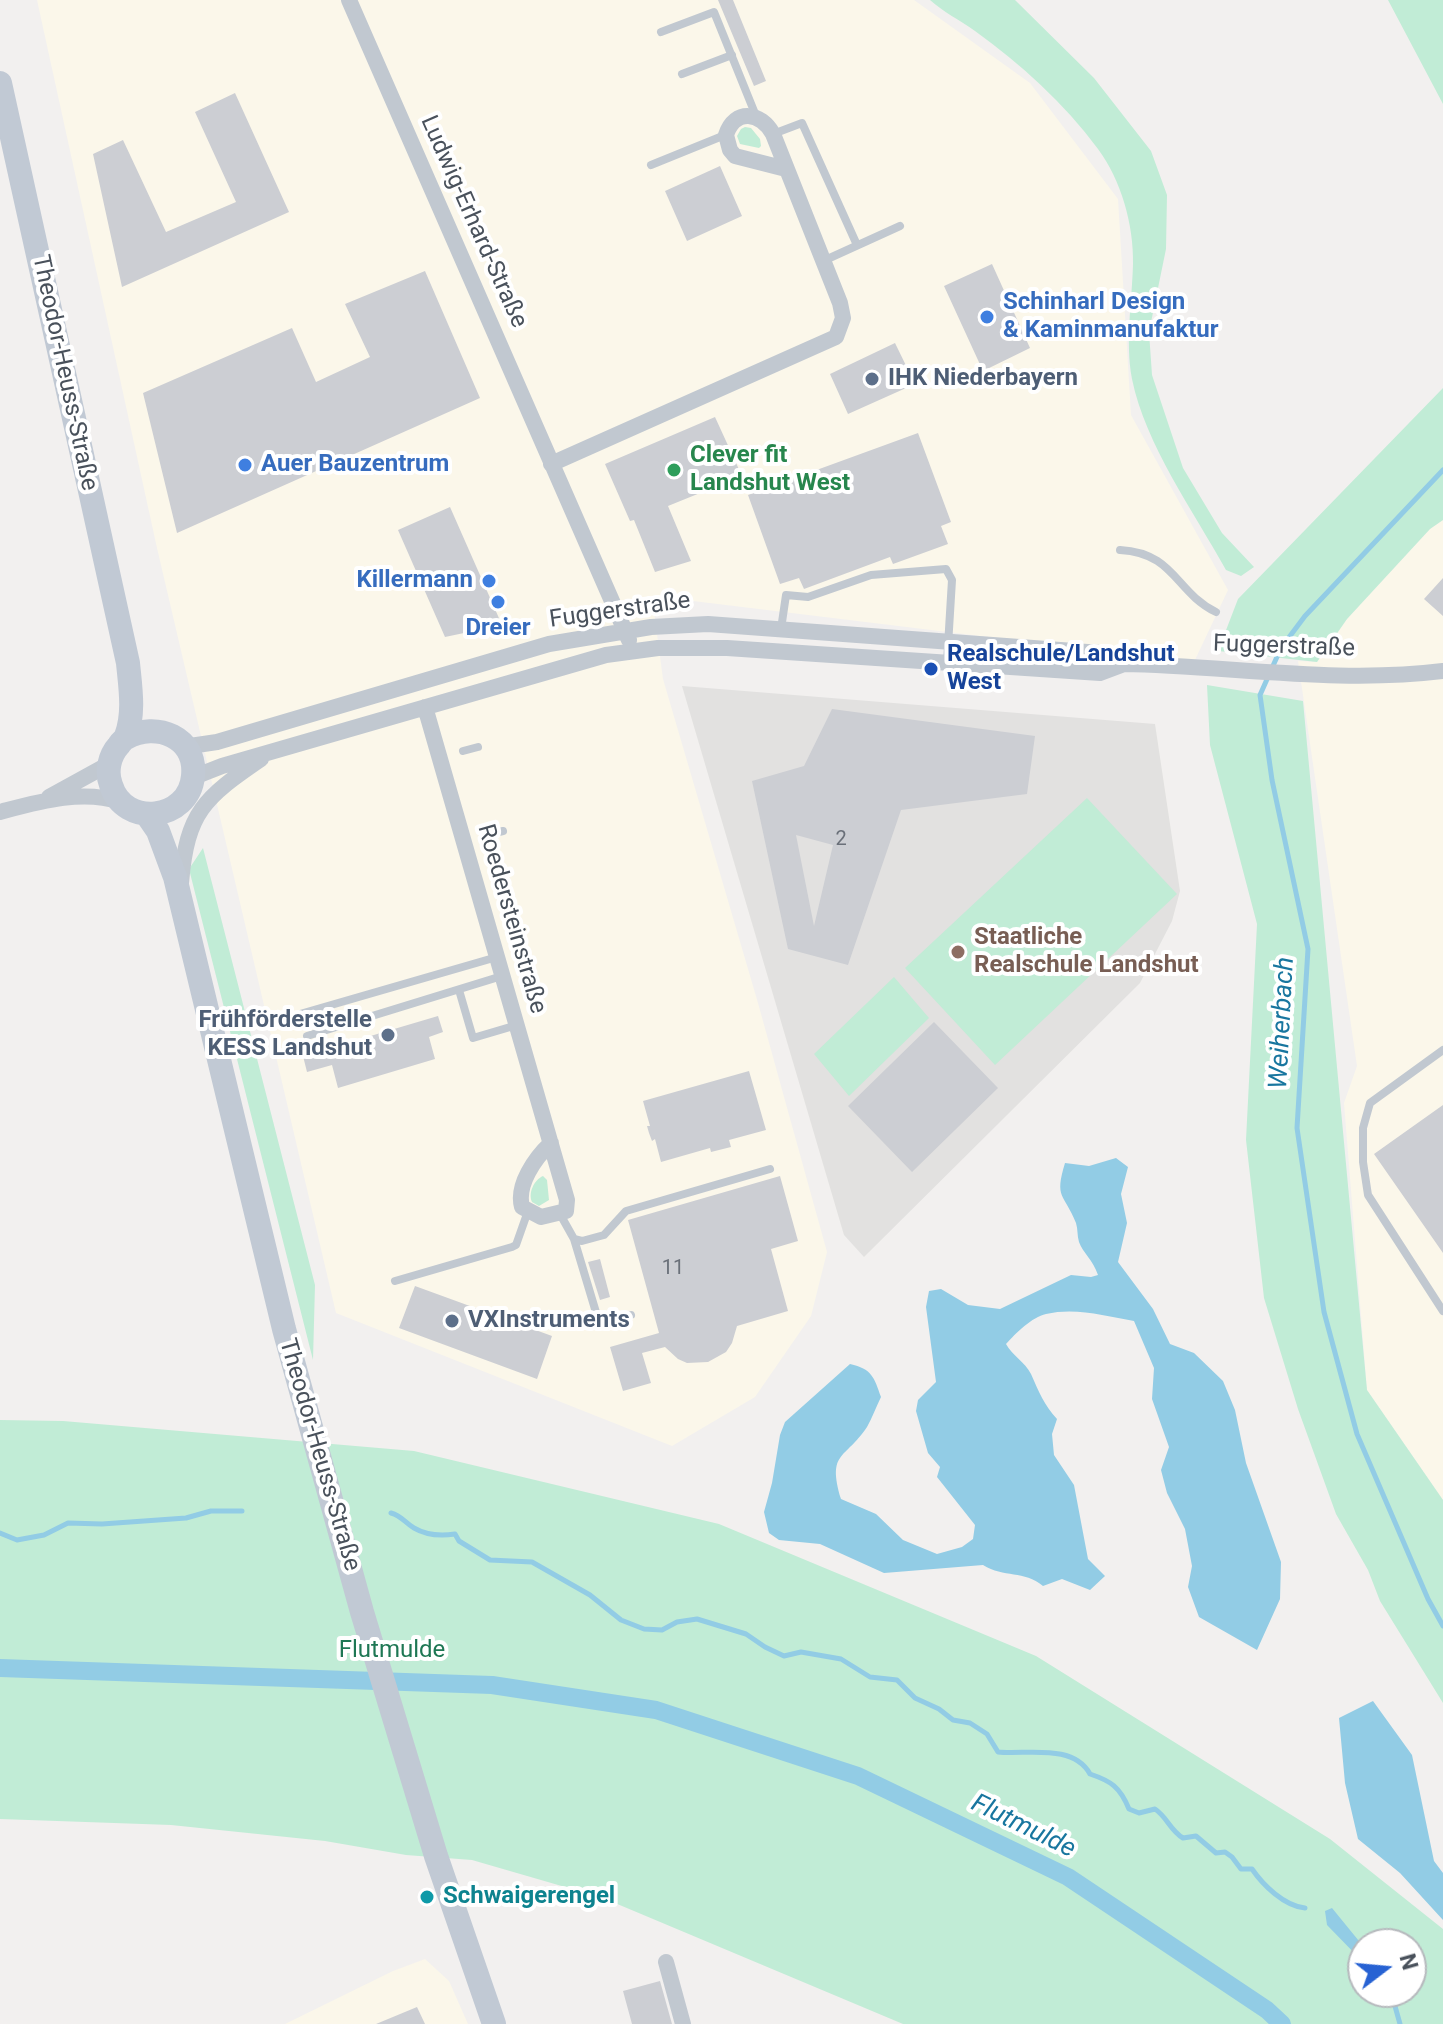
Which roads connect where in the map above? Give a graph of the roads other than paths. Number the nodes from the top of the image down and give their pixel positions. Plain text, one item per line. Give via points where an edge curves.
1 (349, 0) edge
2 (661, 32) dead end
3 (732, 55) junction
4 (682, 74) dead end
5 (0, 83) edge
6 (756, 116) junction
7 (773, 134) junction
8 (726, 135) junction
9 (651, 165) dead end
10 (786, 169) junction
11 (900, 226) dead end
12 (857, 245) junction
13 (823, 261) junction
14 (551, 464) junction
15 (1120, 550) dead end
16 (1216, 612) dead end
17 (781, 629) junction
18 (624, 631) junction
19 (948, 641) junction
20 (634, 652) junction
21 (947, 662) junction
22 (128, 663) junction
23 (1124, 664) junction
24 (1443, 671) edge
25 (425, 707) junction
26 (126, 738) junction
27 (173, 738) junction
28 (478, 747) dead end
29 (463, 751) dead end
30 (272, 752) junction
31 (109, 764) junction
32 (193, 781) junction
33 (41, 801) junction
34 (120, 802) junction
35 (177, 806) junction
36 (0, 812) edge
37 (147, 815) junction
38 (503, 831) dead end
39 (487, 835) dead end
40 (178, 886) junction
41 (497, 957) junction
42 (502, 976) junction
43 (459, 990) junction
44 (300, 1014) dead end
45 (517, 1025) junction
46 (307, 1036) dead end
47 (1443, 1050) edge
48 (551, 1143) junction
49 (770, 1169) dead end
50 (528, 1211) junction
51 (560, 1214) junction
52 (574, 1239) junction
53 (395, 1281) dead end
54 (1443, 1311) edge
55 (631, 1315) dead end
56 (666, 1962) dead end
57 (494, 2024) edge
58 (683, 2024) edge

1 - 14 street, Ludwig-Erhard-Straße
2 - 3 lane via 714,12
3 - 4 lane
3 - 6 lane
5 - 22 main road, Theodor-Heuss-Straße
6 - 7 street
6 - 8 street via 740,117
7 - 10 street
7 - 12 lane via 802,123
8 - 9 lane
8 - 10 street via 735,156
10 - 13 street
11 - 12 lane
12 - 13 lane
13 - 14 street via 843,318 836,337
14 - 18 street, Ludwig-Erhard-Straße
15 - 16 lane via 1150,555 1164,564 1202,605
17 - 18 street, Fuggerstraße via 708,624
17 - 19 street, Fuggerstraße
17 - 19 lane via 786,595 808,597 871,575 946,569 952,580
18 - 20 street, Ludwig-Erhard-Straße
18 - 27 street, Fuggerstraße via 549,644 217,742 190,746
19 - 21 lane
19 - 23 street, Fuggerstraße via 1101,653
20 - 21 street, Fuggerstraße via 727,648
20 - 25 street, Fuggerstraße via 606,655
21 - 23 street, Fuggerstraße via 1100,673
22 - 26 main road, Theodor-Heuss-Straße
22 - 27 main road, Theodor-Heuss-Straße via 146,705
23 - 24 street, Fuggerstraße via 1318,674
25 - 30 street, Fuggerstraße
25 - 41 street, Roedersteinstraße
26 - 27 main road via 144,730
26 - 31 main road, Theodor-Heuss-Straße
27 - 32 main road, Theodor-Heuss-Straße via 192,761
28 - 29 lane
30 - 32 street, Fuggerstraße via 222,766
30 - 40 street via 200,808 191,825
31 - 33 street
31 - 34 main road via 110,784
32 - 35 main road, Theodor-Heuss-Straße
33 - 34 street via 107,797
33 - 36 street
34 - 37 main road
35 - 37 main road
35 - 40 main road, Theodor-Heuss-Straße via 173,834
37 - 40 main road, Theodor-Heuss-Straße
38 - 39 lane
40 - 57 main road, Theodor-Heuss-Straße via 294,1364 362,1612
41 - 42 street, Roedersteinstraße
41 - 44 lane
42 - 43 lane
42 - 45 street, Roedersteinstraße
43 - 45 lane via 473,1038
43 - 46 lane
45 - 48 street, Roedersteinstraße
47 - 54 lane via 1370,1103 1363,1128 1363,1162 1368,1195
48 - 50 street via 522,1185 519,1198
48 - 51 street, Roedersteinstraße via 567,1200 566,1211
49 - 52 lane via 626,1211 604,1235
50 - 51 street via 541,1217
50 - 53 lane via 516,1245
51 - 52 lane
52 - 55 lane via 598,1319
56 - 58 street

